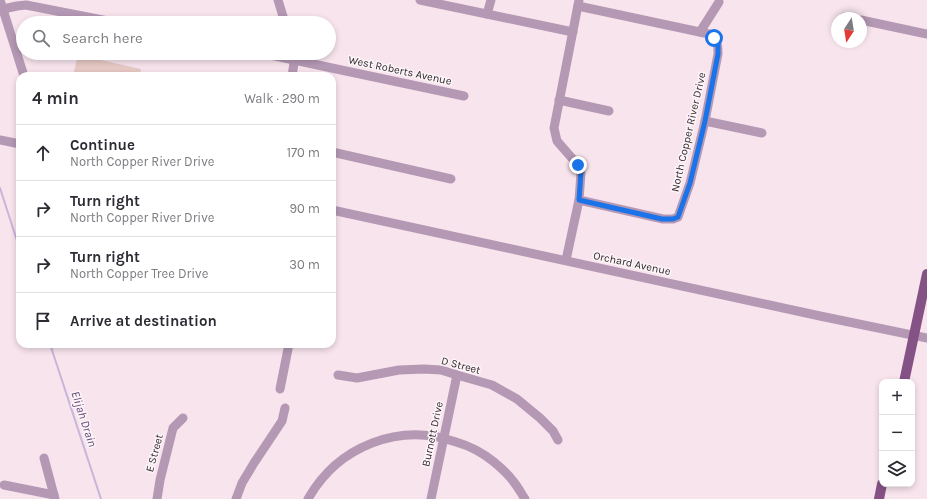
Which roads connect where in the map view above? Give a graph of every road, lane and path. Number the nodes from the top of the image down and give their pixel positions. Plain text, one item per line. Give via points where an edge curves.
1 (278, 0) edge
2 (420, 0) edge
3 (491, 0) edge
4 (719, 2) dead end
5 (579, 3) edge
6 (2, 4) edge
7 (487, 14) junction
8 (82, 16) edge
9 (284, 16) edge
10 (867, 21) edge
11 (573, 32) junction
12 (700, 32) junction
13 (927, 34) edge
14 (16, 50) edge
15 (19, 60) edge
16 (294, 60) edge
17 (311, 60) edge
18 (23, 72) edge
19 (292, 72) edge
20 (464, 96) dead end
21 (560, 100) junction
22 (609, 111) dead end
23 (705, 121) junction
24 (762, 133) dead end
25 (0, 140) edge
26 (16, 143) edge
27 (336, 153) edge
28 (451, 179) dead end
29 (579, 200) junction
30 (336, 211) edge
31 (566, 260) junction
32 (927, 274) edge
33 (914, 335) junction
34 (927, 338) edge
35 (288, 348) edge
36 (457, 374) junction
37 (338, 375) dead end
38 (905, 379) edge
39 (280, 388) dead end
40 (285, 408) dead end
41 (183, 418) dead end
42 (444, 438) junction
43 (558, 440) dead end
44 (44, 458) dead end
45 (4, 485) dead end
46 (881, 487) edge
47 (54, 497) edge
48 (157, 499) edge
49 (236, 499) edge
50 (308, 499) edge
51 (431, 499) edge
52 (525, 499) edge
53 (879, 499) edge

1 - 9 street
2 - 7 street
3 - 7 street
4 - 12 street
5 - 11 street
5 - 12 street, North Copper River Drive
6 - 8 street via 26,5
6 - 14 street
7 - 11 street
10 - 13 street
11 - 21 street
12 - 23 street, North Copper River Drive via 709,34 718,45
15 - 18 street
16 - 19 street
17 - 20 street, West Roberts Avenue
21 - 22 street
21 - 29 street via 554,128 557,140 581,172
23 - 24 street
23 - 29 street, North Copper River Drive via 690,183 678,217 662,219
25 - 26 street
27 - 28 street
29 - 31 street
30 - 31 street, Orchard Avenue
31 - 33 street, Orchard Avenue
32 - 33 main road
33 - 34 street, Orchard Avenue
33 - 38 main road
35 - 39 street
36 - 37 street, D Street via 424,369 399,370 357,378
36 - 42 street, Burnett Drive
36 - 43 street, D Street via 492,385 517,399 540,418
40 - 49 street via 282,421 242,482
41 - 48 street, E Street via 173,428
42 - 50 street via 420,434 395,436 372,442 350,453 331,468
42 - 51 street, Burnett Drive
42 - 52 street via 470,446 493,461 513,480
44 - 47 street
45 - 47 street
46 - 53 main road

